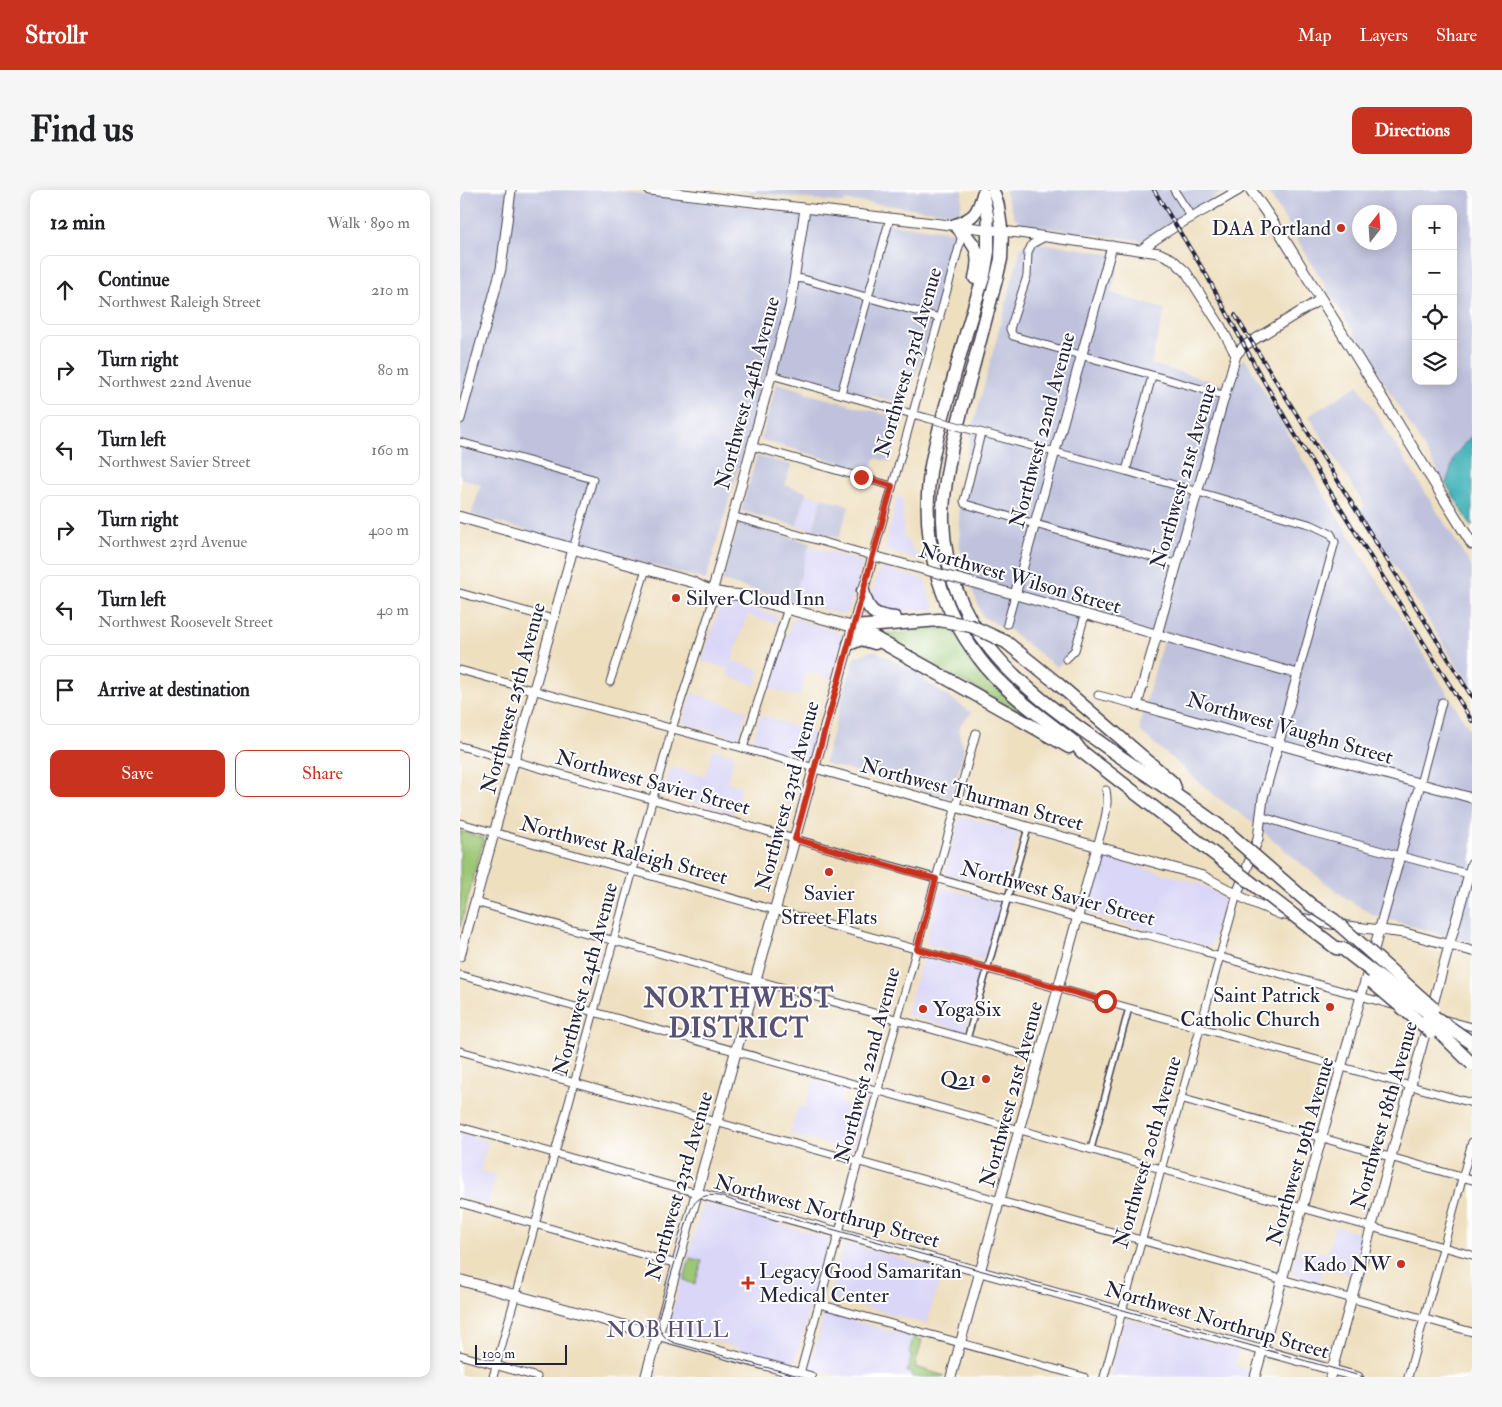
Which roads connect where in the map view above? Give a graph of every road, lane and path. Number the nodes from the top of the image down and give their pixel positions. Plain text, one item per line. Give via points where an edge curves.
1 (511, 190) edge
2 (649, 190) edge
3 (1174, 190) edge
4 (1239, 190) edge
5 (1252, 190) edge
6 (986, 191) edge
7 (805, 209) junction
8 (890, 218) junction
9 (1192, 218) junction
10 (955, 225) junction
11 (988, 230) junction
12 (1002, 231) junction
13 (1045, 237) junction
14 (1112, 246) junction
15 (1141, 250) junction
16 (794, 278) junction
17 (868, 298) junction
18 (1321, 299) junction
19 (940, 318) junction
20 (968, 327) junction
21 (1236, 354) junction
22 (1081, 356) junction
23 (771, 375) junction
24 (1152, 376) junction
25 (841, 394) junction
26 (1223, 395) junction
27 (912, 414) junction
28 (460, 418) edge
29 (982, 433) junction
30 (460, 442) edge
31 (752, 446) junction
32 (1055, 452) junction
33 (1126, 472) junction
34 (892, 486) junction
35 (1196, 492) junction
36 (732, 516) junction
37 (460, 518) edge
38 (1035, 525) junction
39 (1472, 544) edge
40 (573, 549) junction
41 (873, 556) junction
42 (1176, 564) junction
43 (646, 569) junction
44 (715, 588) junction
45 (863, 591) junction
46 (460, 593) edge
47 (1015, 595) junction
48 (788, 608) junction
49 (1086, 615) junction
50 (553, 620) junction
51 (922, 621) junction
52 (1007, 624) dead end
53 (853, 627) junction
54 (1156, 635) junction
55 (849, 644) junction
56 (1066, 659) dead end
57 (460, 670) edge
58 (932, 670) junction
59 (1298, 674) junction
60 (610, 682) dead end
61 (534, 691) junction
62 (1098, 695) dead end
63 (1442, 702) dead end
64 (1137, 705) junction
65 (672, 729) junction
66 (976, 733) dead end
67 (1278, 745) junction
68 (460, 746) edge
69 (743, 748) junction
70 (1081, 751) junction
71 (514, 761) junction
72 (814, 768) junction
73 (1420, 784) junction
74 (1106, 790) dead end
75 (1178, 795) junction
76 (1472, 798) edge
77 (653, 800) junction
78 (956, 808) junction
79 (1260, 816) junction
80 (460, 823) edge
81 (1028, 828) junction
82 (494, 832) junction
83 (795, 839) junction
84 (1097, 847) junction
85 (1400, 855) junction
86 (1472, 863) edge
87 (633, 871) junction
88 (1470, 875) edge
89 (936, 879) junction
90 (1237, 894) junction
91 (1007, 898) junction
92 (475, 902) junction
93 (1312, 906) junction
94 (775, 910) junction
95 (1078, 917) junction
96 (1380, 930) junction
97 (614, 941) junction
98 (1450, 945) junction
99 (1336, 948) junction
100 (917, 949) junction
101 (1472, 951) edge
102 (460, 956) edge
103 (1219, 957) junction
104 (986, 969) junction
105 (460, 975) edge
106 (756, 980) junction
107 (1058, 988) junction
108 (1361, 996) junction
109 (1129, 1008) junction
110 (594, 1012) junction
111 (1430, 1015) junction
112 (897, 1020) junction
113 (1472, 1027) edge
114 (1200, 1028) junction
115 (967, 1039) junction
116 (1472, 1042) edge
117 (460, 1051) edge
118 (736, 1051) junction
119 (1039, 1059) junction
120 (1472, 1064) edge
121 (1341, 1066) junction
122 (1472, 1074) edge
123 (574, 1083) junction
124 (1411, 1086) junction
125 (878, 1091) junction
126 (1180, 1098) junction
127 (1472, 1103) edge
128 (716, 1122) junction
129 (460, 1127) edge
130 (1019, 1129) junction
131 (1321, 1138) junction
132 (1472, 1142) edge
133 (1091, 1149) junction
134 (555, 1154) junction
135 (1391, 1157) junction
136 (858, 1161) junction
137 (1160, 1168) junction
138 (1462, 1177) junction
139 (1472, 1180) edge
140 (697, 1193) junction
141 (999, 1201) junction
142 (460, 1203) edge
143 (1302, 1208) junction
144 (535, 1224) junction
145 (1371, 1227) junction
146 (838, 1233) junction
147 (1140, 1240) junction
148 (1444, 1247) junction
149 (1472, 1255) edge
150 (677, 1264) junction
151 (980, 1272) junction
152 (1282, 1278) junction
153 (460, 1280) edge
154 (516, 1295) junction
155 (1351, 1298) junction
156 (819, 1304) junction
157 (1121, 1312) junction
158 (1424, 1318) junction
159 (1472, 1332) edge
160 (658, 1335) junction
161 (960, 1343) junction
162 (1262, 1350) junction
163 (460, 1356) edge
164 (496, 1366) junction
165 (1331, 1373) edge
166 (803, 1376) edge
167 (493, 1377) edge
168 (537, 1377) edge
169 (646, 1377) edge
170 (950, 1377) edge
171 (1084, 1377) edge
172 (1104, 1377) edge
173 (1255, 1377) edge
174 (1358, 1377) edge
175 (1408, 1377) edge

1 - 28 street via 501,269
2 - 7 street
3 - 9 street
4 - 9 street
5 - 18 main road
6 - 10 highway via 973,216
6 - 11 highway
6 - 12 highway via 1001,218
7 - 8 street
7 - 16 street, Northwest 24th Avenue
8 - 10 street
8 - 17 street
9 - 15 street
10 - 11 street
10 - 19 street, Northwest 23rd Avenue via 960,242
10 - 20 highway via 969,236 978,257 966,312
11 - 12 street
11 - 20 highway via 986,263
12 - 13 street
12 - 75 highway via 999,267 947,473 943,508 950,570 966,611 984,641 1022,684 1081,730
13 - 14 street
13 - 22 street via 1032,244 1028,252 1028,269 1010,334
14 - 15 street
14 - 22 street, Northwest 22nd Avenue
15 - 21 street via 1168,256 1183,268
16 - 17 street
16 - 23 street, Northwest 24th Avenue via 792,301
17 - 19 street
17 - 25 street
18 - 21 street
18 - 39 main road
19 - 27 street, Northwest 23rd Avenue
20 - 70 highway via 930,473 928,522 935,568 945,600 979,659 1005,686
21 - 26 street, Northwest 21st Avenue
22 - 24 street
22 - 32 street, Northwest 22nd Avenue
23 - 25 street
23 - 31 street, Northwest 24th Avenue
24 - 26 street
24 - 33 street
25 - 27 street
26 - 35 street, Northwest 21st Avenue
27 - 29 street, bridge
27 - 34 street, Northwest 23rd Avenue
29 - 32 street
29 - 38 street via 965,504
30 - 40 street, Northwest 25th Avenue via 593,479
31 - 34 street
31 - 36 street, Northwest 24th Avenue
32 - 33 street
32 - 38 street, Northwest 22nd Avenue
33 - 35 street
34 - 41 street, Northwest 23rd Avenue
35 - 42 street, Northwest 21st Avenue
35 - 59 street, Northwest 20th Avenue via 1312,525 1331,534 1334,542
36 - 41 street, Northwest Wilson Street
36 - 44 street, Northwest 24th Avenue
37 - 40 main road
38 - 42 street
38 - 47 street, Northwest 22nd Avenue
40 - 43 main road
40 - 50 street, Northwest 25th Avenue
41 - 45 street, Northwest 23rd Avenue
41 - 47 street, Northwest Wilson Street, bridge
42 - 54 street, Northwest 21st Avenue
43 - 44 main road via 701,587
43 - 60 street
44 - 48 main road
44 - 65 street, Northwest 24th Avenue
45 - 51 highway via 870,610 880,617
45 - 53 street, Northwest 23rd Avenue
46 - 50 street
47 - 49 street, Northwest Wilson Street
47 - 52 street, Northwest 22nd Avenue
48 - 53 main road
48 - 69 street
49 - 54 street, Northwest Wilson Street
49 - 56 street via 1075,650
50 - 61 street, Northwest 25th Avenue
51 - 53 highway
51 - 75 highway, bridge via 939,620 971,626 1006,642 1173,783
53 - 55 main road, Northwest 23rd Avenue
53 - 58 highway
54 - 59 street, Northwest Wilson Street
54 - 64 street, Northwest 21st Avenue
55 - 58 highway via 861,639 869,640
55 - 72 main road, Northwest 23rd Avenue
57 - 61 street, Northwest Thurman Street
58 - 70 highway
59 - 67 street, Northwest 20th Avenue
61 - 65 street, Northwest Thurman Street
61 - 71 street, Northwest 25th Avenue
62 - 64 street, Northwest Vaughn Street
63 - 73 street, Northwest 19th Avenue
64 - 67 street, Northwest Vaughn Street
65 - 69 street, Northwest Thurman Street
65 - 77 street, Northwest 24th Avenue
66 - 78 street, Northwest 22nd Avenue
67 - 73 street, Northwest Vaughn Street
67 - 79 street, Northwest 20th Avenue
68 - 71 street, Northwest Savier Street
69 - 72 street, Northwest Thurman Street
70 - 99 highway, bridge
71 - 77 street, Northwest Savier Street
71 - 82 street, Northwest 25th Avenue
72 - 78 street, Northwest Thurman Street
72 - 83 main road, Northwest 23rd Avenue
73 - 76 street, Northwest Vaughn Street
73 - 85 street, Northwest 19th Avenue
74 - 84 street, Northwest 21st Avenue via 1106,816
75 - 93 highway, bridge via 1225,830
77 - 83 street, Northwest Savier Street
77 - 87 street, Northwest 24th Avenue
78 - 81 street, Northwest Thurman Street
78 - 89 street, Northwest 22nd Avenue
79 - 85 street
79 - 90 street, Northwest 20th Avenue via 1256,848
80 - 82 street, Northwest Raleigh Street
81 - 84 street, Northwest Thurman Street
81 - 91 street
82 - 87 street, Northwest Raleigh Street
82 - 92 street, Northwest 25th Avenue
83 - 89 street, Northwest Savier Street
83 - 94 main road, Northwest 23rd Avenue
84 - 90 street, Northwest Thurman Street via 1203,876
84 - 95 street, Northwest 21st Avenue
85 - 88 street
85 - 96 street, Northwest 19th Avenue
86 - 88 street, Northwest 18th Avenue
87 - 94 street, Northwest Raleigh Street
87 - 97 street, Northwest 24th Avenue
88 - 98 street, Northwest 18th Avenue
89 - 91 street, Northwest Savier Street
89 - 100 street, Northwest 22nd Avenue
90 - 96 street, Northwest Thurman Street via 1280,914
90 - 103 street, Northwest 20th Avenue
91 - 95 street, Northwest Savier Street
91 - 104 street
92 - 97 street
92 - 102 street, Northwest 25th Avenue
93 - 116 highway, bridge via 1334,920
93 - 120 highway, bridge via 1328,926
94 - 100 street, Northwest Raleigh Street
94 - 106 main road, Northwest 23rd Avenue
95 - 103 street, Northwest Savier Street
95 - 107 street, Northwest 21st Avenue
96 - 98 street, Northwest Thurman Street via 1406,933
96 - 108 street, Northwest 19th Avenue
97 - 106 street
97 - 110 street, Northwest 24th Avenue
98 - 101 street, Northwest Thurman Street
98 - 111 street, Northwest 18th Avenue
99 - 116 highway, bridge via 1344,950
99 - 122 highway, bridge via 1339,955 1438,1038
100 - 104 street, Northwest Raleigh Street
100 - 112 street, Northwest 22nd Avenue
103 - 108 street, Northwest Savier Street
103 - 114 street, Northwest 20th Avenue
104 - 107 street, Northwest Raleigh Street
104 - 115 street
105 - 110 street
106 - 112 street
106 - 118 main road, Northwest 23rd Avenue
107 - 109 street, Northwest Raleigh Street
107 - 119 street, Northwest 21st Avenue
108 - 111 street, Northwest Savier Street
108 - 121 street, Northwest 19th Avenue
109 - 114 street, Northwest Raleigh Street
109 - 133 street
110 - 118 street
110 - 123 street, Northwest 24th Avenue
111 - 113 street, Northwest Savier Street
111 - 124 street, Northwest 18th Avenue
112 - 115 street
112 - 125 street, Northwest 22nd Avenue
114 - 121 street, Northwest Raleigh Street
114 - 126 street, Northwest 20th Avenue
115 - 119 street
117 - 123 street
118 - 125 street
118 - 128 main road, Northwest 23rd Avenue
119 - 130 street, Northwest 21st Avenue
121 - 124 street, Northwest Raleigh Street
121 - 131 street, Northwest 19th Avenue
123 - 128 street
123 - 134 street, Northwest 24th Avenue
124 - 127 street, Northwest Raleigh Street
124 - 135 street, Northwest 18th Avenue
125 - 130 street
125 - 136 street, Northwest 22nd Avenue
126 - 131 street
126 - 137 street, Northwest 20th Avenue
128 - 136 street
128 - 140 main road, Northwest 23rd Avenue
129 - 134 street, Northwest Northrup Street
130 - 133 street
130 - 141 street, Northwest 21st Avenue
131 - 135 street
131 - 143 street, Northwest 19th Avenue
132 - 138 street
133 - 137 street
134 - 140 street, Northwest Northrup Street
134 - 144 street, Northwest 24th Avenue
135 - 138 street
135 - 145 street, Northwest 18th Avenue
136 - 141 street
136 - 146 street, Northwest 22nd Avenue
137 - 143 street
137 - 147 street, Northwest 20th Avenue
138 - 139 street
138 - 148 street
140 - 146 street, Northwest Northrup Street
140 - 150 main road, Northwest 23rd Avenue
141 - 147 street
141 - 151 street, Northwest 21st Avenue
142 - 144 street
143 - 145 street
143 - 152 street, Northwest 19th Avenue
144 - 150 street
144 - 154 street, Northwest 24th Avenue
145 - 148 street
145 - 155 street, Northwest 18th Avenue
146 - 151 street, Northwest Northrup Street
146 - 156 street, Northwest 22nd Avenue
147 - 152 street
147 - 157 street, Northwest 20th Avenue
148 - 149 street
148 - 158 street
150 - 160 main road, Northwest 23rd Avenue
151 - 157 street, Northwest Northrup Street
151 - 161 street, Northwest 21st Avenue
152 - 155 street
152 - 162 street, Northwest 19th Avenue
153 - 154 main road
154 - 160 main road
154 - 164 street, Northwest 24th Avenue
155 - 158 street
155 - 165 street, Northwest 18th Avenue
156 - 161 street
156 - 166 street, Northwest 22nd Avenue
157 - 162 street, Northwest Northrup Street
157 - 172 street, Northwest 20th Avenue
158 - 159 street
158 - 175 street
160 - 166 main road
160 - 169 main road, Northwest 23rd Avenue
161 - 170 street, Northwest 21st Avenue
161 - 171 street
162 - 165 street, Northwest Northrup Street
162 - 173 street, Northwest 19th Avenue
163 - 164 street
164 - 167 street, Northwest 24th Avenue
164 - 168 street
165 - 174 street, Northwest Northrup Street

